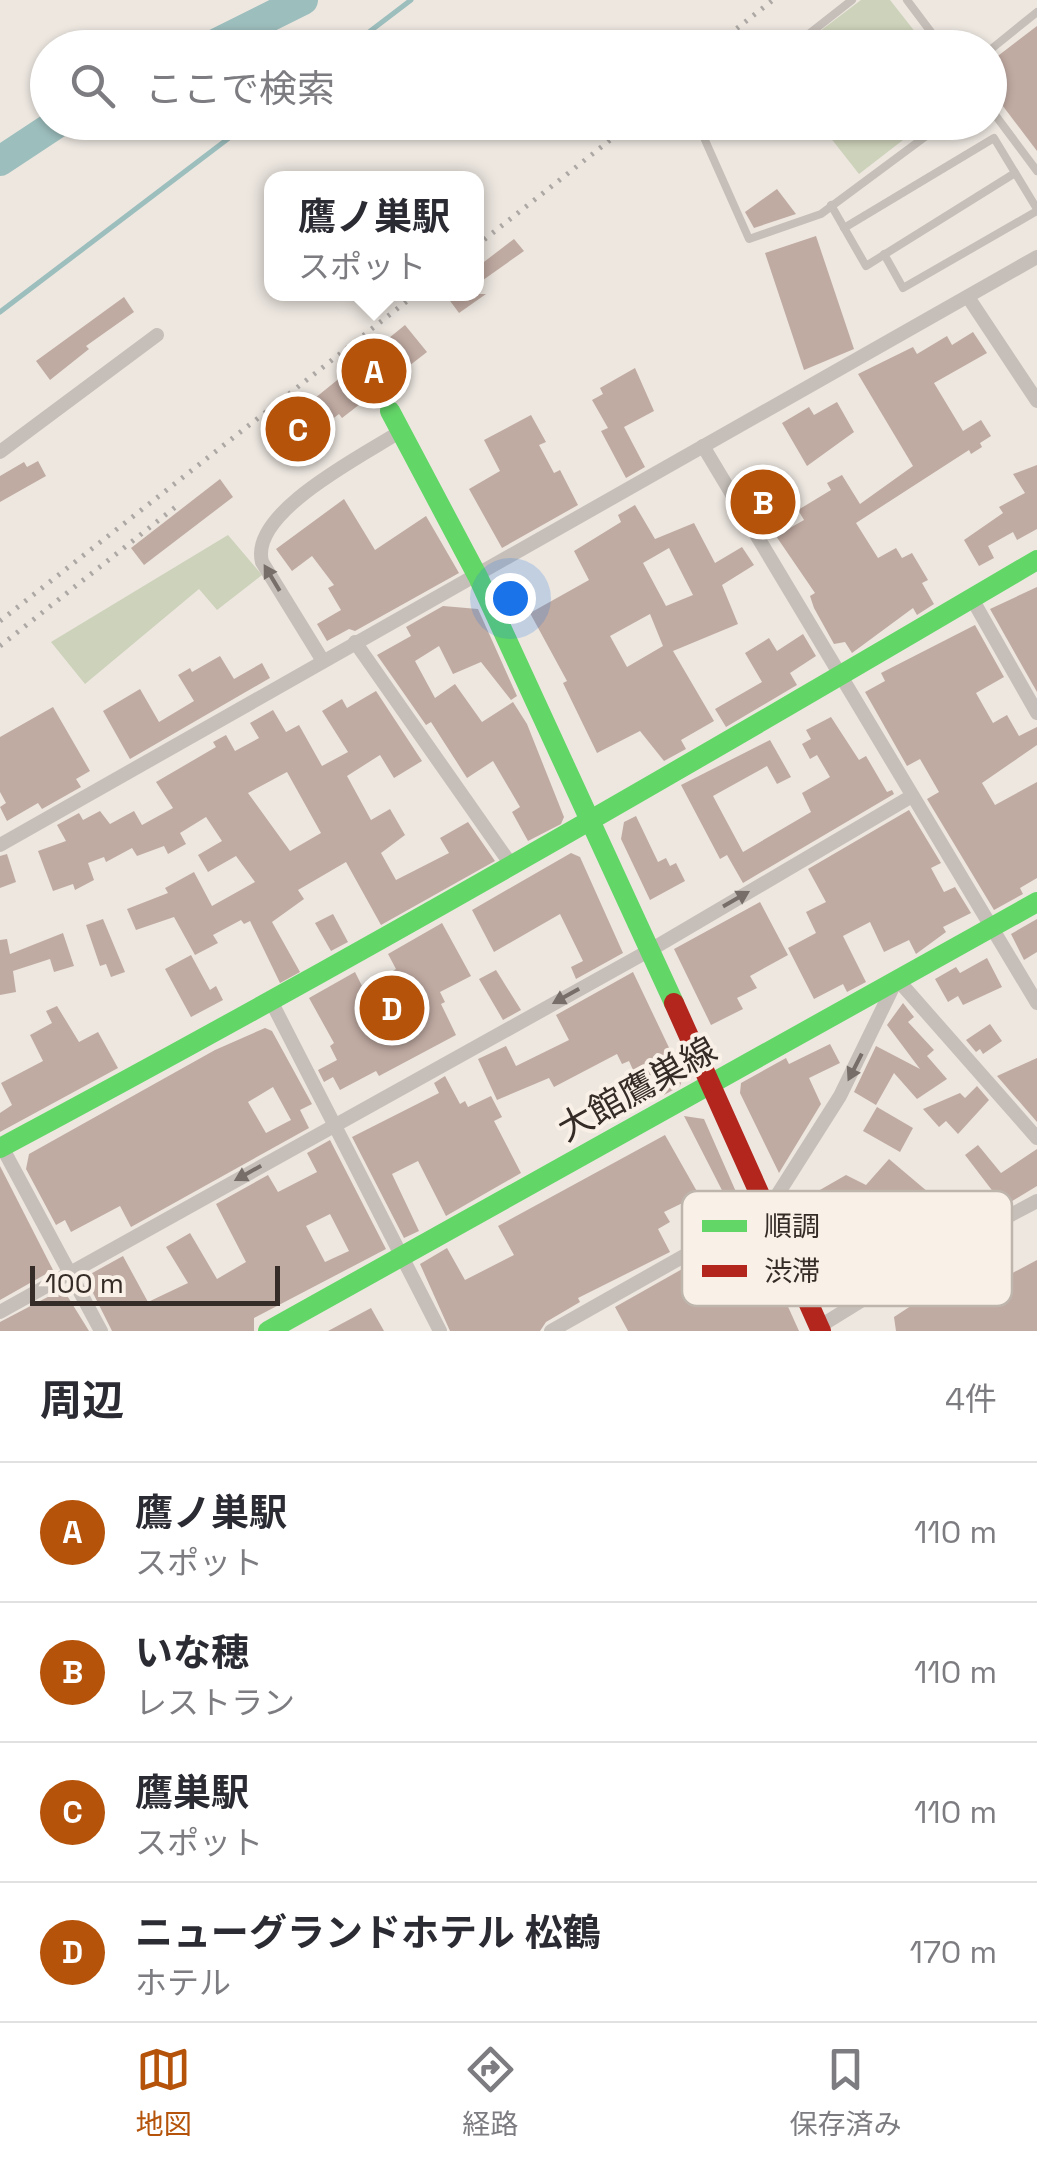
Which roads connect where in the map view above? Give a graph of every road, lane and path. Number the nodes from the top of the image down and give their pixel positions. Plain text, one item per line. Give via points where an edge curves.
1 (852, 0) edge
2 (907, 0) edge
3 (1037, 12) edge
4 (814, 30) edge
5 (930, 30) edge
6 (1007, 36) edge
7 (1007, 131) edge
8 (705, 140) edge
9 (920, 140) edge
10 (991, 140) edge
11 (995, 140) edge
12 (1037, 171) edge
13 (1015, 173) junction
14 (831, 205) junction
15 (1037, 210) edge
16 (844, 228) junction
17 (884, 254) junction
18 (1037, 257) edge
19 (968, 297) junction
20 (157, 335) dead end
21 (1037, 401) edge
22 (390, 411) dead end
23 (401, 431) junction
24 (704, 446) junction
25 (0, 452) edge
26 (1037, 560) edge
27 (478, 577) junction
28 (971, 597) junction
29 (354, 642) junction
30 (323, 661) junction
31 (840, 672) junction
32 (1037, 713) edge
33 (912, 796) junction
34 (590, 823) junction
35 (0, 845) edge
36 (512, 866) junction
37 (1037, 902) edge
38 (992, 928) junction
39 (652, 948) junction
40 (897, 979) junction
41 (272, 1003) junction
42 (1037, 1003) edge
43 (714, 1084) junction
44 (333, 1126) junction
45 (1037, 1138) edge
46 (1, 1148) edge
47 (761, 1191) edge
48 (781, 1191) edge
49 (1037, 1201) edge
50 (1012, 1214) edge
51 (402, 1256) junction
52 (682, 1257) edge
53 (70, 1272) junction
54 (855, 1306) edge
55 (0, 1312) edge
56 (819, 1329) edge
57 (101, 1331) edge
58 (268, 1331) edge
59 (440, 1331) edge
60 (551, 1331) edge

1 - 4 lane
2 - 5 lane
3 - 6 lane
7 - 12 lane
8 - 14 lane via 750,238
9 - 14 lane
10 - 16 lane
11 - 13 lane
13 - 15 lane
13 - 17 lane
14 - 16 lane
15 - 17 lane via 903,288
16 - 17 lane via 866,266
18 - 19 street
19 - 21 street
19 - 24 street
20 - 25 street
22 - 23 street
23 - 27 street
30 -> 23 street via 262,562 263,532 316,485
24 - 27 street
24 - 31 street
26 - 28 street
27 - 29 street
27 - 34 street
28 - 31 street
28 - 32 street
29 - 30 street
29 - 36 street
30 - 35 street
31 - 33 street
31 - 34 street
33 - 38 street
39 -> 33 street
34 - 36 street
34 - 39 street
36 - 41 street
37 - 38 street, 大館鷹巣線
38 - 40 street, 大館鷹巣線
38 - 42 street
39 - 43 street
39 -> 44 street
40 - 43 street, 大館鷹巣線
40 - 45 street
40 -> 48 street via 840,1096
41 - 44 street
41 - 46 street
43 - 47 street
43 - 51 street, 大館鷹巣線
44 - 51 street
44 -> 53 street
46 - 53 street
49 - 50 street
51 - 58 street, 大館鷹巣線
51 - 59 street
52 - 60 street
53 - 55 street
53 - 57 street
54 - 56 street

